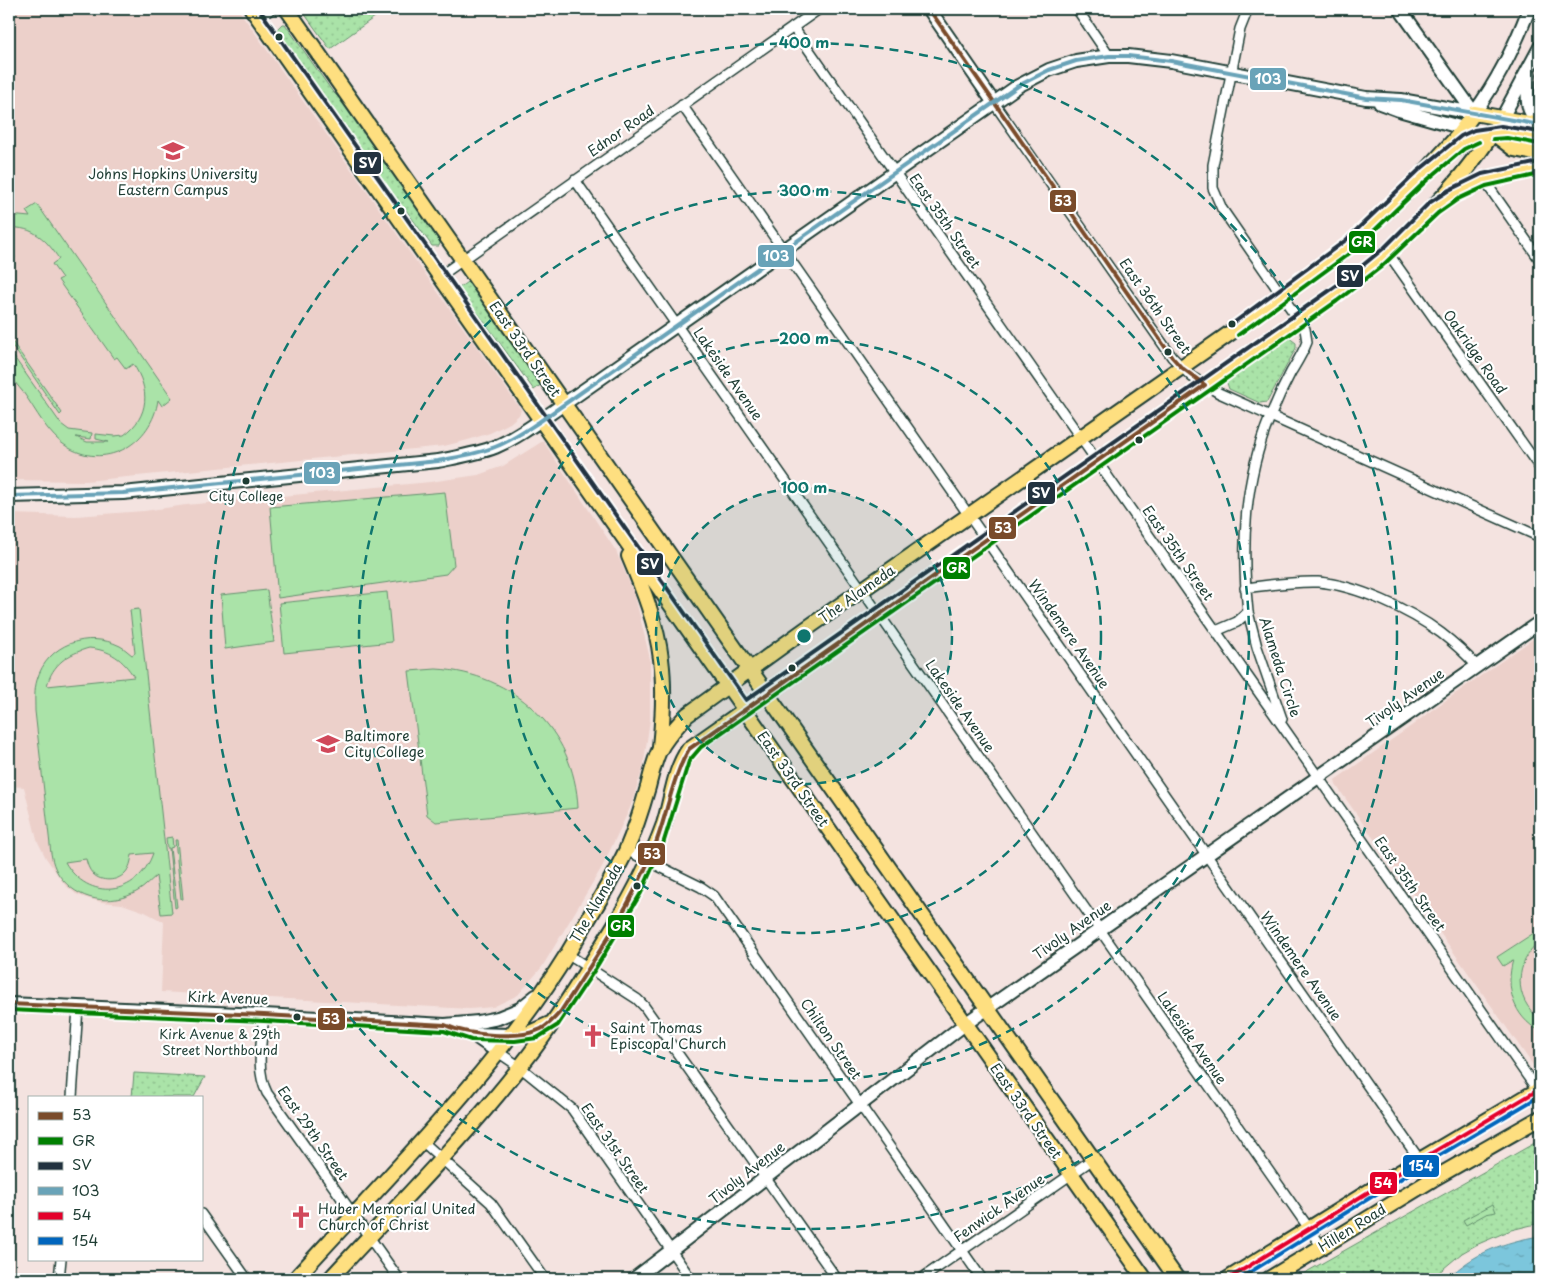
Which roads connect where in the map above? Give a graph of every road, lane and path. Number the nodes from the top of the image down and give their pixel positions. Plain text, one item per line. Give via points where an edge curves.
1 (271, 9) edge
2 (286, 9) edge
3 (819, 9) edge
4 (929, 9) edge
5 (1077, 9) edge
6 (1248, 9) edge
7 (1400, 9) edge
8 (1528, 9) edge
9 (256, 13) edge
10 (793, 27) junction
11 (1540, 47) edge
12 (1109, 56) junction
13 (1530, 68) junction
14 (1232, 73) junction
15 (1366, 98) junction
16 (994, 103) junction
17 (682, 105) junction
18 (1474, 113) junction
19 (1502, 118) junction
20 (1540, 123) edge
21 (1464, 128) junction
22 (1494, 133) junction
23 (1540, 138) edge
24 (1540, 154) edge
25 (1540, 168) edge
26 (895, 172) junction
27 (1422, 176) junction
28 (575, 180) junction
29 (1484, 180) junction
30 (1432, 208) junction
31 (784, 250) junction
32 (1388, 253) junction
33 (463, 260) junction
34 (1540, 260) edge
35 (440, 276) junction
36 (1283, 296) junction
37 (1300, 320) junction
38 (677, 325) junction
39 (1181, 368) junction
40 (1205, 385) junction
41 (564, 404) junction
42 (1270, 416) junction
43 (540, 420) junction
44 (1080, 438) junction
45 (1097, 461) junction
46 (1540, 468) edge
47 (9, 496) edge
48 (969, 515) junction
49 (612, 522) junction
50 (1540, 537) edge
51 (986, 539) junction
52 (1246, 588) junction
53 (862, 590) junction
54 (1248, 612) junction
55 (879, 614) junction
56 (1540, 622) edge
57 (1216, 632) junction
58 (1477, 666) junction
59 (750, 669) junction
60 (727, 686) junction
61 (767, 693) junction
62 (744, 709) junction
63 (1286, 732) junction
64 (659, 750) junction
65 (1318, 777) junction
66 (626, 850) junction
67 (1207, 854) junction
68 (649, 861) junction
69 (1099, 930) junction
70 (567, 954) junction
71 (589, 968) junction
72 (550, 980) junction
73 (9, 1004) edge
74 (78, 1007) junction
75 (987, 1008) junction
76 (264, 1015) junction
77 (553, 1021) junction
78 (965, 1024) junction
79 (445, 1026) junction
80 (472, 1034) junction
81 (510, 1035) junction
82 (498, 1052) junction
83 (520, 1067) junction
84 (1540, 1091) edge
85 (72, 1096) edge
86 (860, 1104) junction
87 (1540, 1118) edge
88 (422, 1141) junction
89 (442, 1159) junction
90 (1093, 1160) junction
91 (1420, 1160) junction
92 (1071, 1175) junction
93 (766, 1178) junction
94 (1434, 1179) junction
95 (202, 1215) edge
96 (354, 1215) junction
97 (1309, 1228) junction
98 (369, 1236) junction
99 (1322, 1247) junction
100 (671, 1250) junction
101 (962, 1250) junction
102 (61, 1260) edge
103 (59, 1279) edge
104 (247, 1279) edge
105 (295, 1279) edge
106 (330, 1279) edge
107 (399, 1279) edge
108 (545, 1279) edge
109 (634, 1279) edge
110 (691, 1279) edge
111 (837, 1279) edge
112 (921, 1279) edge
113 (982, 1279) edge
114 (1145, 1279) edge
115 (1177, 1279) edge
116 (1228, 1279) edge
117 (1269, 1279) edge

1 - 9 street
2 - 33 main road, East 33rd Street
3 - 10 street, Ednor Road
4 - 16 street, East 36th Street
5 - 12 street
6 - 14 street, Alameda Circle via 1240,29
7 - 18 street
8 - 18 street, The Alameda via 1505,62
9 - 35 main road, East 33rd Street
10 - 17 street, Ednor Road
10 - 26 street, East 35th Street
11 - 13 street, The Alameda
12 - 14 street via 1148,58
12 - 16 street via 1076,61 1049,70
13 - 19 street, The Alameda
13 - 20 street via 1529,111
14 - 15 street
14 - 36 street, Alameda Circle via 1213,165 1213,188 1222,209
15 - 18 street via 1402,100
15 - 21 street
16 - 26 street
16 - 39 street, East 36th Street
17 - 28 street, Ednor Road
17 - 31 street, Windemere Avenue
18 - 19 main road
18 - 21 main road, The Alameda
19 - 20 main road
19 - 22 main road, The Alameda
21 - 22 main road
21 - 27 main road, The Alameda
22 - 23 main road
22 - 24 main road via 1514,149
22 - 27 main road via 1465,141
22 - 30 main road, The Alameda
25 - 29 main road
26 - 31 street
26 - 44 street, East 35th Street
27 - 36 main road, The Alameda via 1350,245
28 - 33 street, Ednor Road
28 - 38 street, Lakeside Avenue
29 - 30 main road via 1460,190
29 - 34 street
30 - 32 main road, The Alameda
31 - 38 street
31 - 48 street, Windemere Avenue
32 - 37 main road, The Alameda
32 - 46 street, Oakridge Road
33 - 35 street, Ednor Road
33 - 41 main road, East 33rd Street
35 - 43 main road, East 33rd Street
36 - 37 street, Alameda Circle
36 - 39 main road, The Alameda
37 - 40 main road, The Alameda
37 - 42 street, Alameda Circle via 1306,329 1307,342
38 - 41 street
38 - 53 street, Lakeside Avenue
39 - 40 street, East 36th Street
39 - 44 main road, The Alameda
40 - 42 street, East 36th Street
40 - 45 main road, The Alameda
41 - 43 street
41 - 59 main road, East 33rd Street
42 - 50 street, East 36th Street
42 - 52 street, Alameda Circle via 1256,460 1246,511
43 - 47 street via 494,447 438,461 123,493
43 - 49 main road, East 33rd Street
44 - 45 street, East 35th Street
44 - 48 main road, The Alameda
45 - 51 main road, The Alameda
45 - 57 street, East 35th Street
48 - 51 street, Windemere Avenue
48 - 53 main road, The Alameda
49 - 60 main road, East 33rd Street
49 - 64 main road via 646,598 661,657 663,700
51 - 55 main road, The Alameda
51 - 67 street, Windemere Avenue
52 - 54 street, Alameda Circle
52 - 58 street via 1319,582 1358,590 1439,631
53 - 55 street, Lakeside Avenue
53 - 59 main road, The Alameda
54 - 57 street, Alameda Circle
54 - 63 street, Alameda Circle
55 - 61 main road, The Alameda
55 - 69 street, Lakeside Avenue
56 - 58 street, Tivoly Avenue
57 - 63 street, East 35th Street
58 - 65 street, Tivoly Avenue
59 - 60 main road, The Alameda
59 - 61 main road, East 33rd Street
60 - 62 main road, East 33rd Street
60 - 64 main road, The Alameda via 687,715
61 - 62 main road, The Alameda
61 - 75 main road, East 33rd Street
62 - 68 main road, The Alameda via 697,742 683,758
62 - 78 main road, East 33rd Street
63 - 65 street, East 35th Street
64 - 66 main road, The Alameda
65 - 67 street, Tivoly Avenue
65 - 84 street, East 35th Street
66 - 68 street, Chilton Street
66 - 70 main road, The Alameda
67 - 69 street, Tivoly Avenue
67 - 91 street, Windemere Avenue
68 - 71 main road, The Alameda
68 - 86 street, Chilton Street via 714,896
69 - 75 street, Tivoly Avenue
69 - 97 street, Lakeside Avenue
70 - 71 street
70 - 72 main road, The Alameda
71 - 77 main road, The Alameda
71 - 93 street via 644,1006
72 - 79 street, Kirk Avenue via 531,1001 510,1013 491,1020
72 - 81 main road, The Alameda
73 - 74 street, Kirk Avenue
74 - 76 street, Kirk Avenue
74 - 85 street
75 - 78 street, Tivoly Avenue
75 - 90 main road, East 33rd Street
76 - 79 street, Kirk Avenue
76 - 96 street, East 29th Street via 260,1061 264,1086
77 - 81 main road via 530,1033
77 - 83 main road, The Alameda
78 - 86 street, Tivoly Avenue
78 - 92 main road, East 33rd Street
79 - 80 street, Kirk Avenue
80 - 81 street, Kirk Avenue
80 - 82 street, Kirk Avenue
81 - 82 main road, The Alameda
82 - 83 street, East 31st Street
82 - 88 main road, The Alameda
83 - 89 main road, The Alameda
83 - 100 street, East 31st Street via 572,1109
84 - 91 main road, Hillen Road
86 - 93 street, Tivoly Avenue
86 - 101 street, Chilton Street
87 - 94 main road, Hillen Road
88 - 89 street
88 - 96 main road, The Alameda
89 - 98 main road, The Alameda
89 - 108 street via 490,1203
90 - 92 street, Fenwick Avenue
90 - 115 main road, East 33rd Street
91 - 94 street, Windemere Avenue
91 - 97 main road, Hillen Road
92 - 101 street, Fenwick Avenue
92 - 114 main road, East 33rd Street
93 - 100 street, Tivoly Avenue
93 - 111 street
94 - 99 main road, Hillen Road
95 - 104 street
96 - 98 street, East 29th Street
96 - 105 main road, The Alameda
97 - 99 street, Lakeside Avenue
97 - 116 main road, Hillen Road
98 - 106 main road, The Alameda
98 - 107 street, East 29th Street
99 - 117 main road, Hillen Road
100 - 109 street, Tivoly Avenue
100 - 110 street, East 31st Street
101 - 112 street, Fenwick Avenue
101 - 113 street, Chilton Street
102 - 103 street

